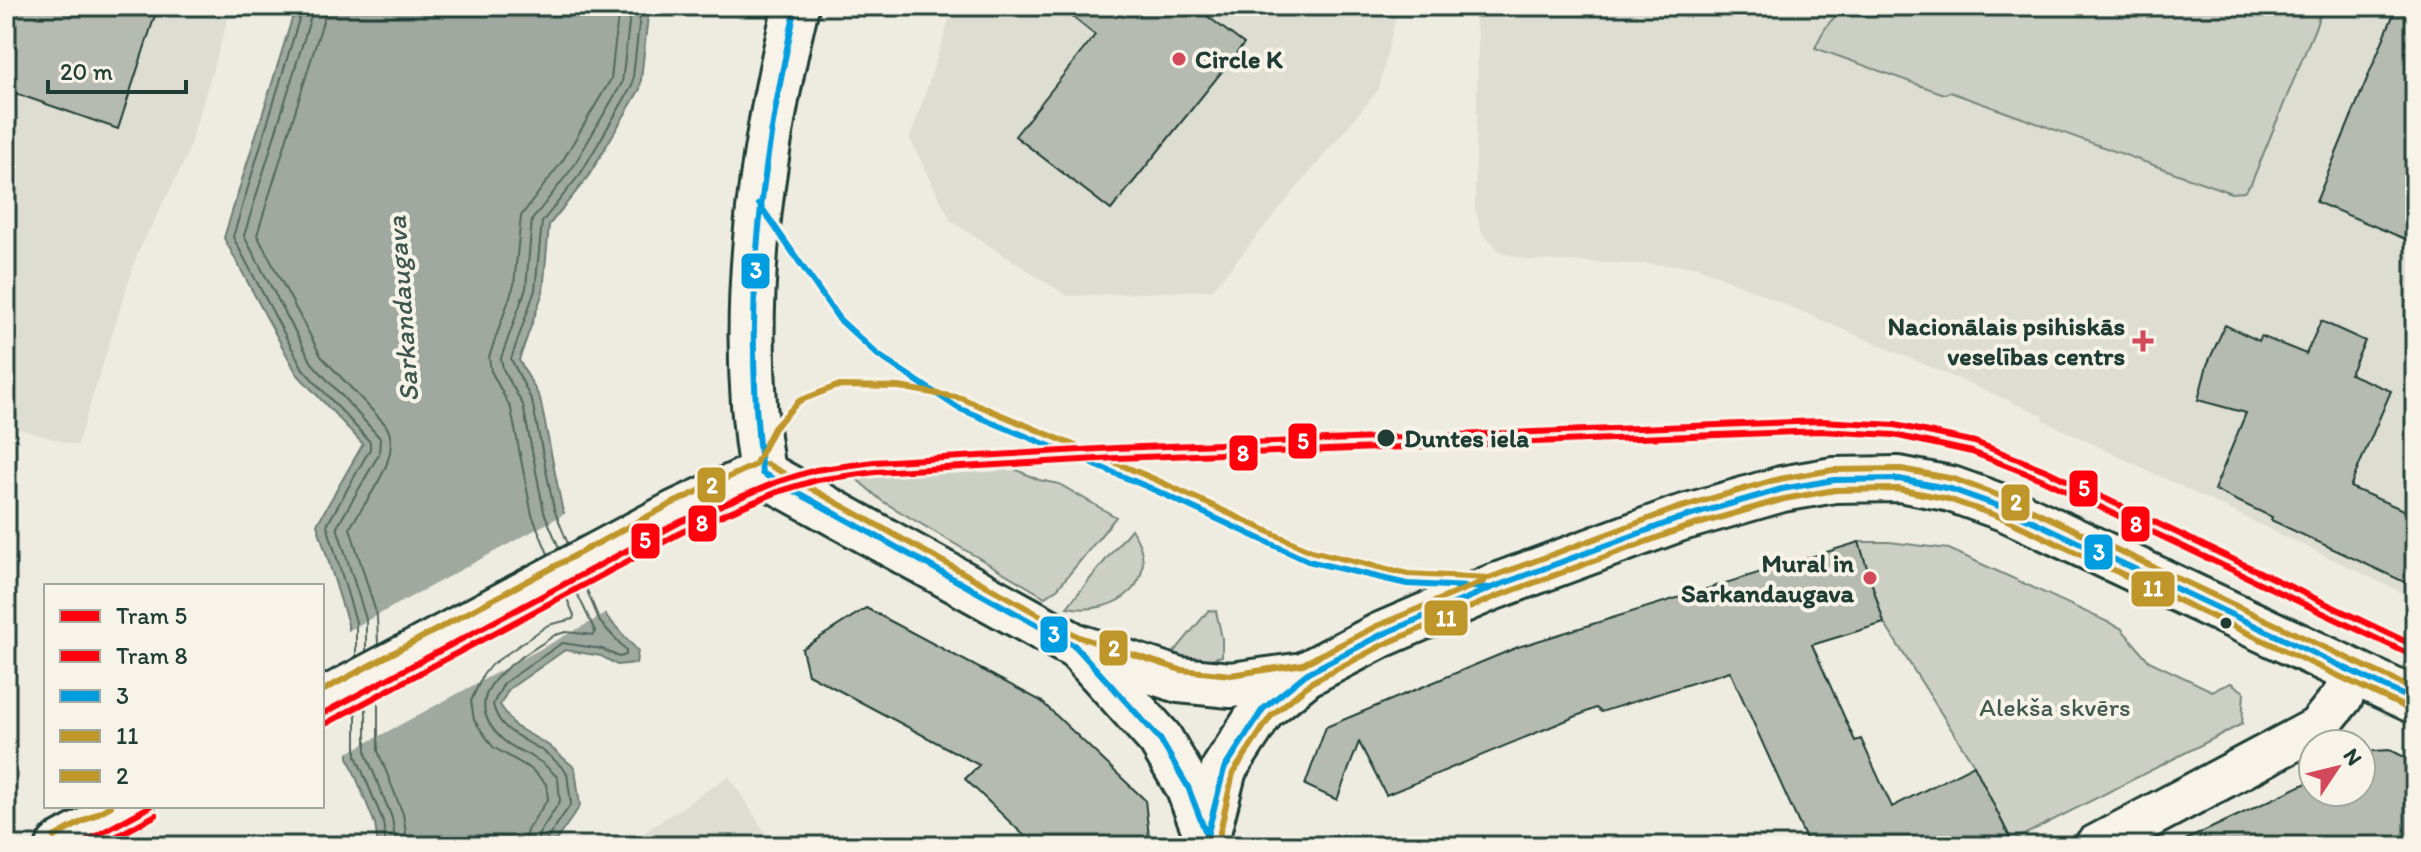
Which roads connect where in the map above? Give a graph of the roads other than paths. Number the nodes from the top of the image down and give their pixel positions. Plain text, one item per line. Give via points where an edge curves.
1 (796, 6) edge
2 (762, 473) junction
3 (1075, 646) junction
4 (2352, 672) junction
5 (1306, 674) junction
6 (324, 701) edge
7 (2415, 701) edge
8 (128, 808) edge
9 (1207, 841) edge
10 (59, 846) edge
11 (2095, 846) edge

1 - 2 main road via 774,96 759,204 753,396
2 - 3 main road
2 - 6 main road via 676,513
3 - 5 main road via 1179,680 1231,685
3 - 9 main road via 1160,739 1188,787
4 - 5 main road via 2007,509 1951,489 1899,479 1834,480 1782,489 1678,519 1491,588
4 - 7 main road
4 - 11 street via 2343,696 2317,728
5 - 9 main road via 1263,709 1242,738 1224,769
8 - 10 main road

